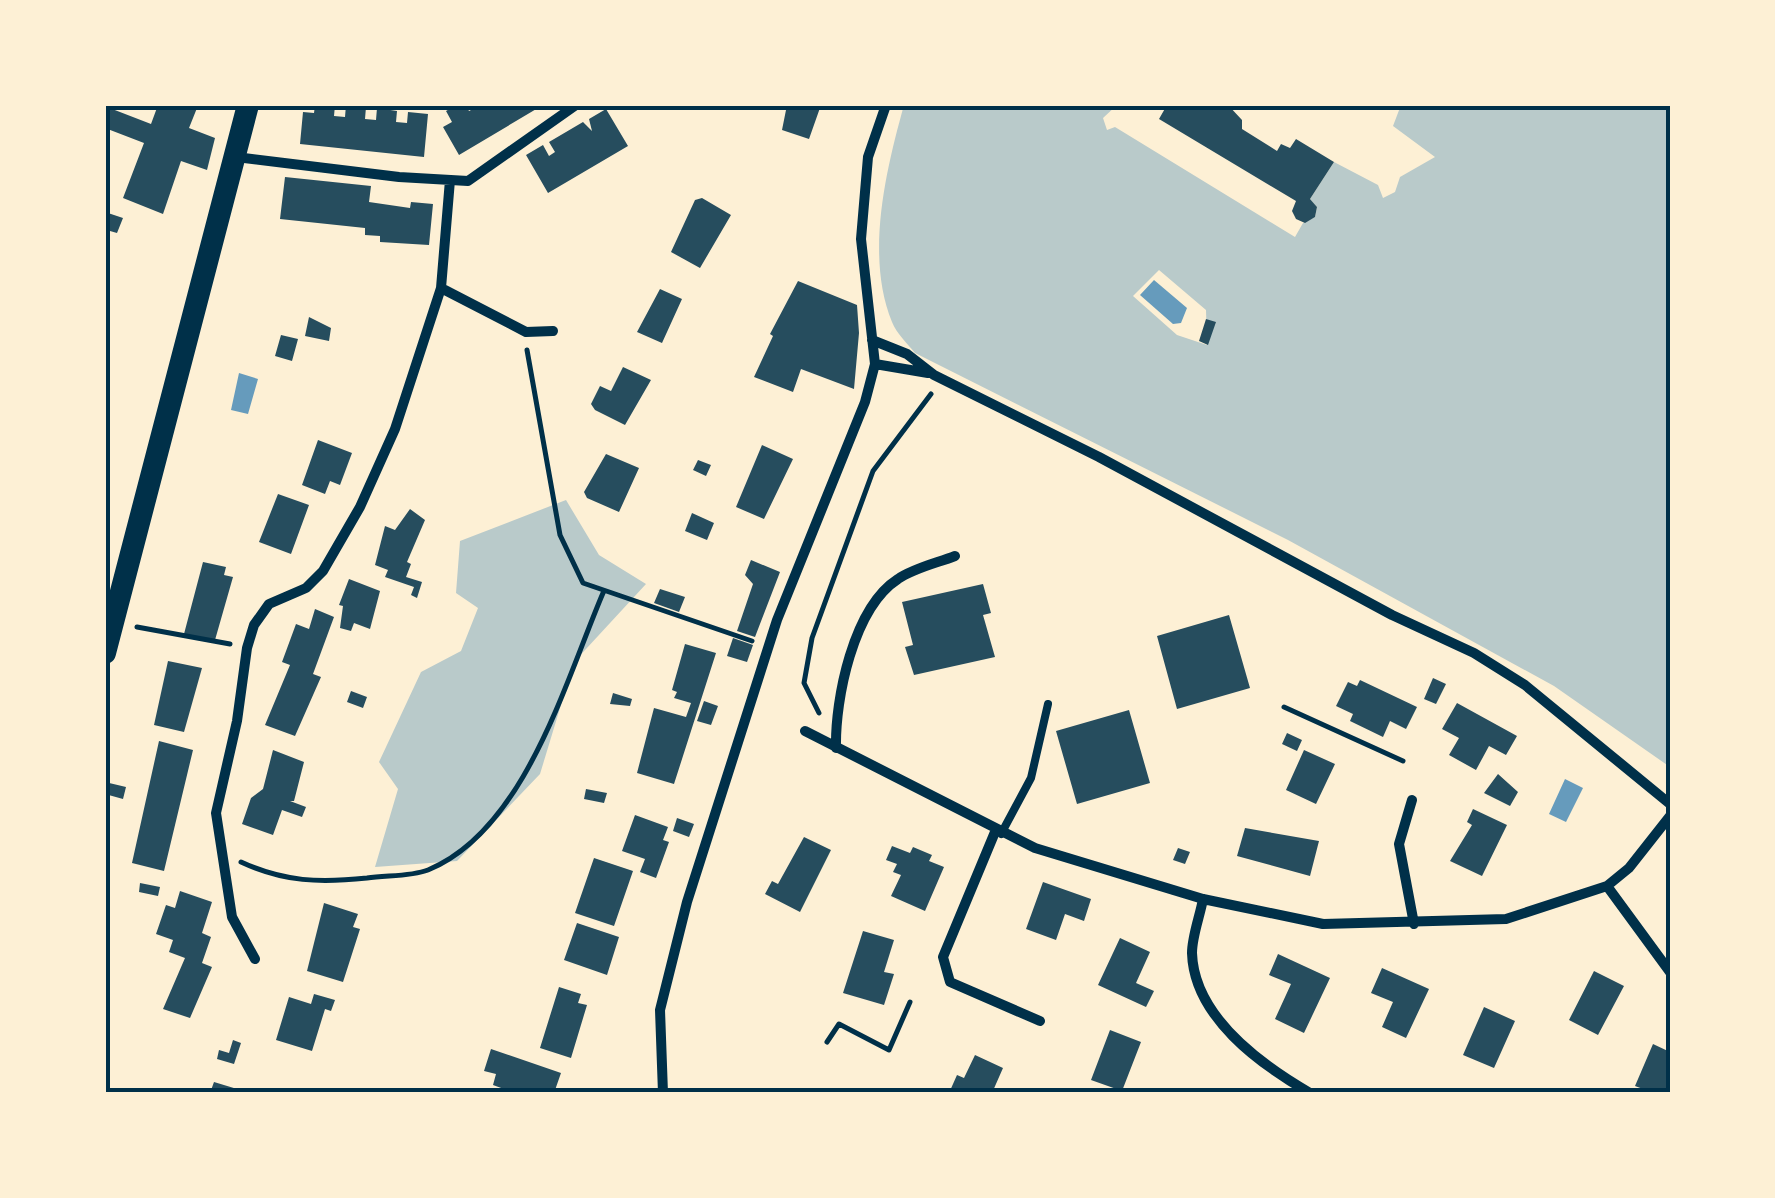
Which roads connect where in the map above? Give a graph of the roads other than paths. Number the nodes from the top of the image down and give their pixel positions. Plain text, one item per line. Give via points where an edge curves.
1 (248, 105) edge
2 (576, 105) edge
3 (886, 105) edge
4 (235, 157) junction
5 (450, 180) junction
6 (441, 288) junction
7 (553, 331) dead end
8 (872, 340) junction
9 (875, 364) junction
10 (934, 374) junction
11 (955, 556) dead end
12 (105, 653) edge
13 (1048, 704) dead end
14 (804, 731) dead end
15 (833, 746) junction
16 (1412, 800) dead end
17 (1670, 804) edge
18 (1670, 816) edge
19 (998, 833) junction
20 (1607, 886) junction
21 (1203, 899) junction
22 (1414, 924) junction
23 (254, 959) dead end
24 (1670, 972) edge
25 (1040, 1021) dead end
26 (663, 1093) edge
27 (1310, 1093) edge

1 - 4 main road
2 - 5 street via 468,181
3 - 8 street via 868,157 862,239
4 - 5 street
4 - 12 main road
5 - 6 street
6 - 7 street via 526,332
6 - 23 street via 395,429 360,507 323,571 306,588 268,604 247,648 238,721 216,807 232,917
8 - 9 street
8 - 10 street via 908,354
9 - 10 street
9 - 26 street via 768,646 687,902 660,1010
10 - 17 street via 1474,653 1526,686
11 - 15 street via 898,578 881,594 844,672
13 - 19 lane via 1031,778
14 - 15 street
15 - 19 street
16 - 22 street via 1399,844
18 - 20 street
19 - 21 street
19 - 25 street via 943,956 950,982
20 - 22 street via 1506,919
20 - 24 street
21 - 22 street via 1323,924
21 - 27 street via 1192,953 1204,1000 1224,1028

